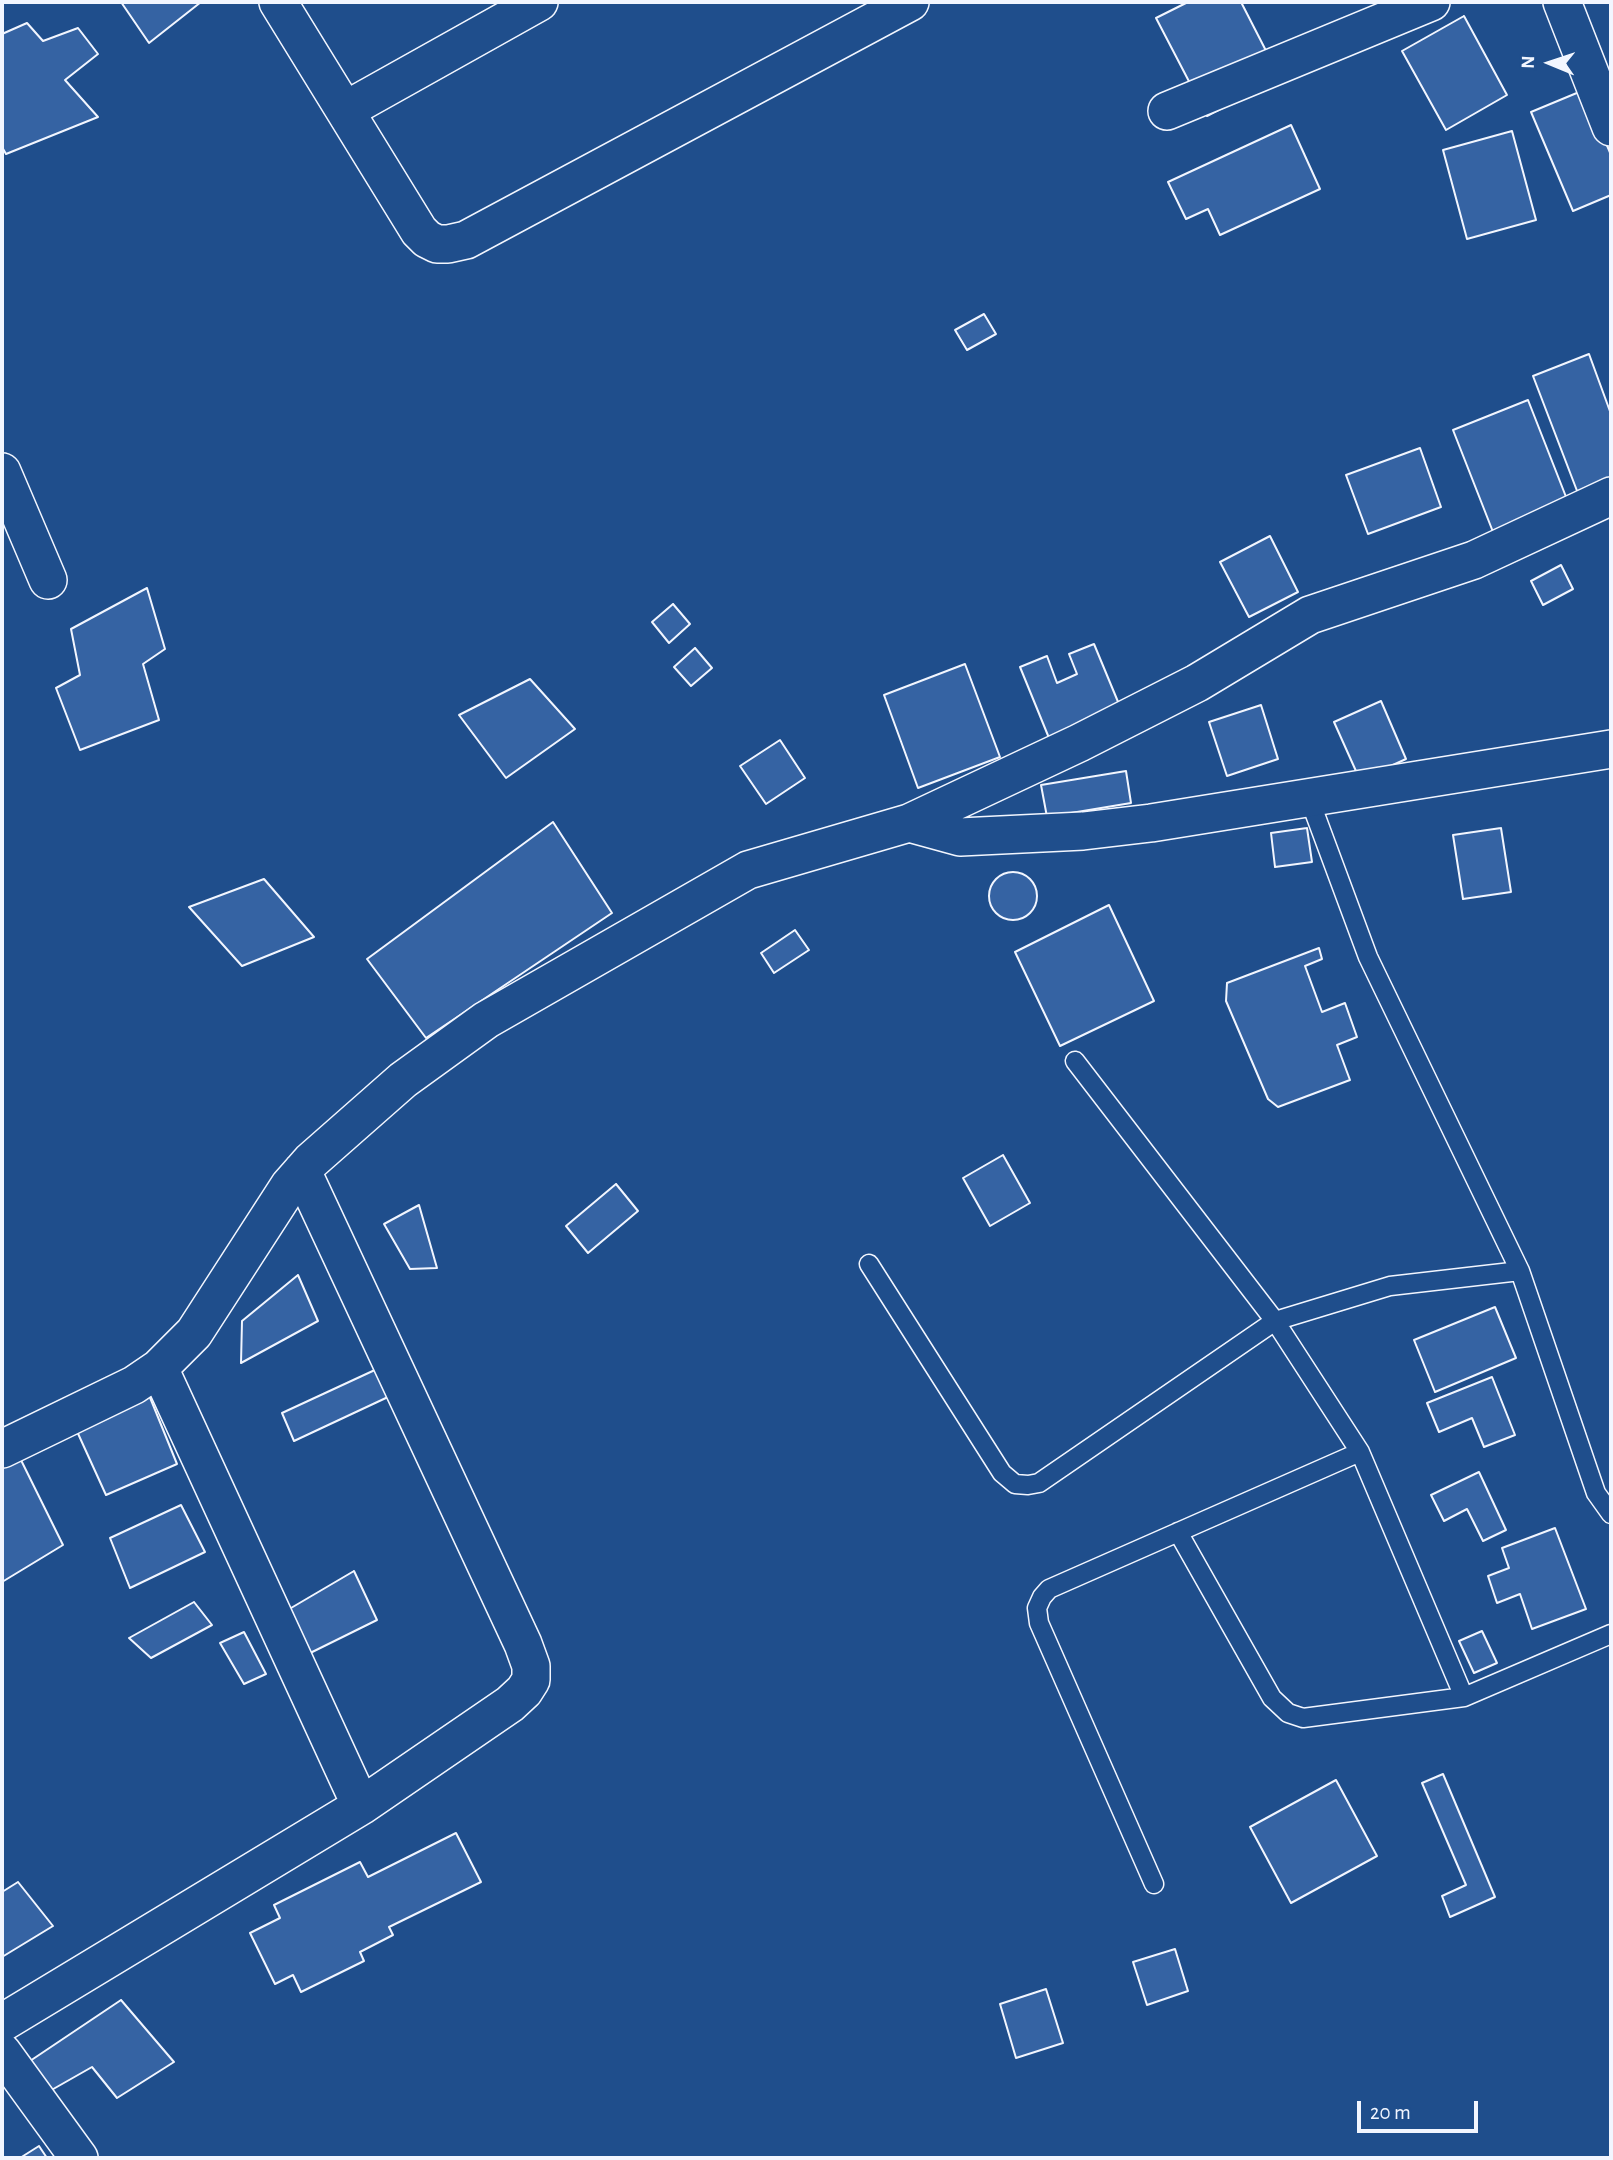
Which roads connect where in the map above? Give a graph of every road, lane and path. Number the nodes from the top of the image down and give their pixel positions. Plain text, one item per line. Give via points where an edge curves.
1 (278, 2) edge
2 (539, 2) edge
3 (910, 2) edge
4 (1431, 2) edge
5 (1562, 2) edge
6 (346, 110) junction
7 (1167, 111) dead end
8 (1611, 127) edge
9 (2, 472) edge
10 (1611, 496) edge
11 (48, 580) dead end
12 (1611, 749) edge
13 (1309, 798) junction
14 (909, 823) junction
15 (1074, 1061) dead end
16 (302, 1171) junction
17 (869, 1264) dead end
18 (1520, 1271) junction
19 (1275, 1321) junction
20 (159, 1368) junction
21 (2, 1450) edge
22 (1360, 1452) junction
23 (1611, 1514) edge
24 (1178, 1532) junction
25 (1611, 1634) edge
26 (1464, 1698) junction
27 (361, 1806) junction
28 (1154, 1884) dead end
29 (2, 2023) edge
30 (2, 2052) edge
31 (79, 2158) edge

1 - 6 street
2 - 6 street
3 - 6 street via 466,240 448,244 437,244 419,231
4 - 7 street
5 - 8 street
9 - 11 street
10 - 14 street via 1474,560 1310,615 1197,683
12 - 13 street
13 - 14 street via 1083,831 960,837
13 - 18 lane via 1367,957
14 - 16 street via 748,870 486,1020 403,1080
15 - 19 lane
16 - 20 street via 194,1333
16 - 27 street via 531,1665 531,1680 510,1704
17 - 19 lane via 1002,1473 1015,1483 1028,1485 1038,1483
18 - 19 lane via 1390,1286
18 - 23 lane via 1596,1493
19 - 22 lane
20 - 21 street
20 - 27 street
22 - 24 lane
22 - 26 lane
24 - 26 lane via 1272,1698 1288,1713 1318,1717
24 - 28 lane via 1049,1589 1037,1608 1039,1623
25 - 26 lane
27 - 29 street
30 - 31 street

